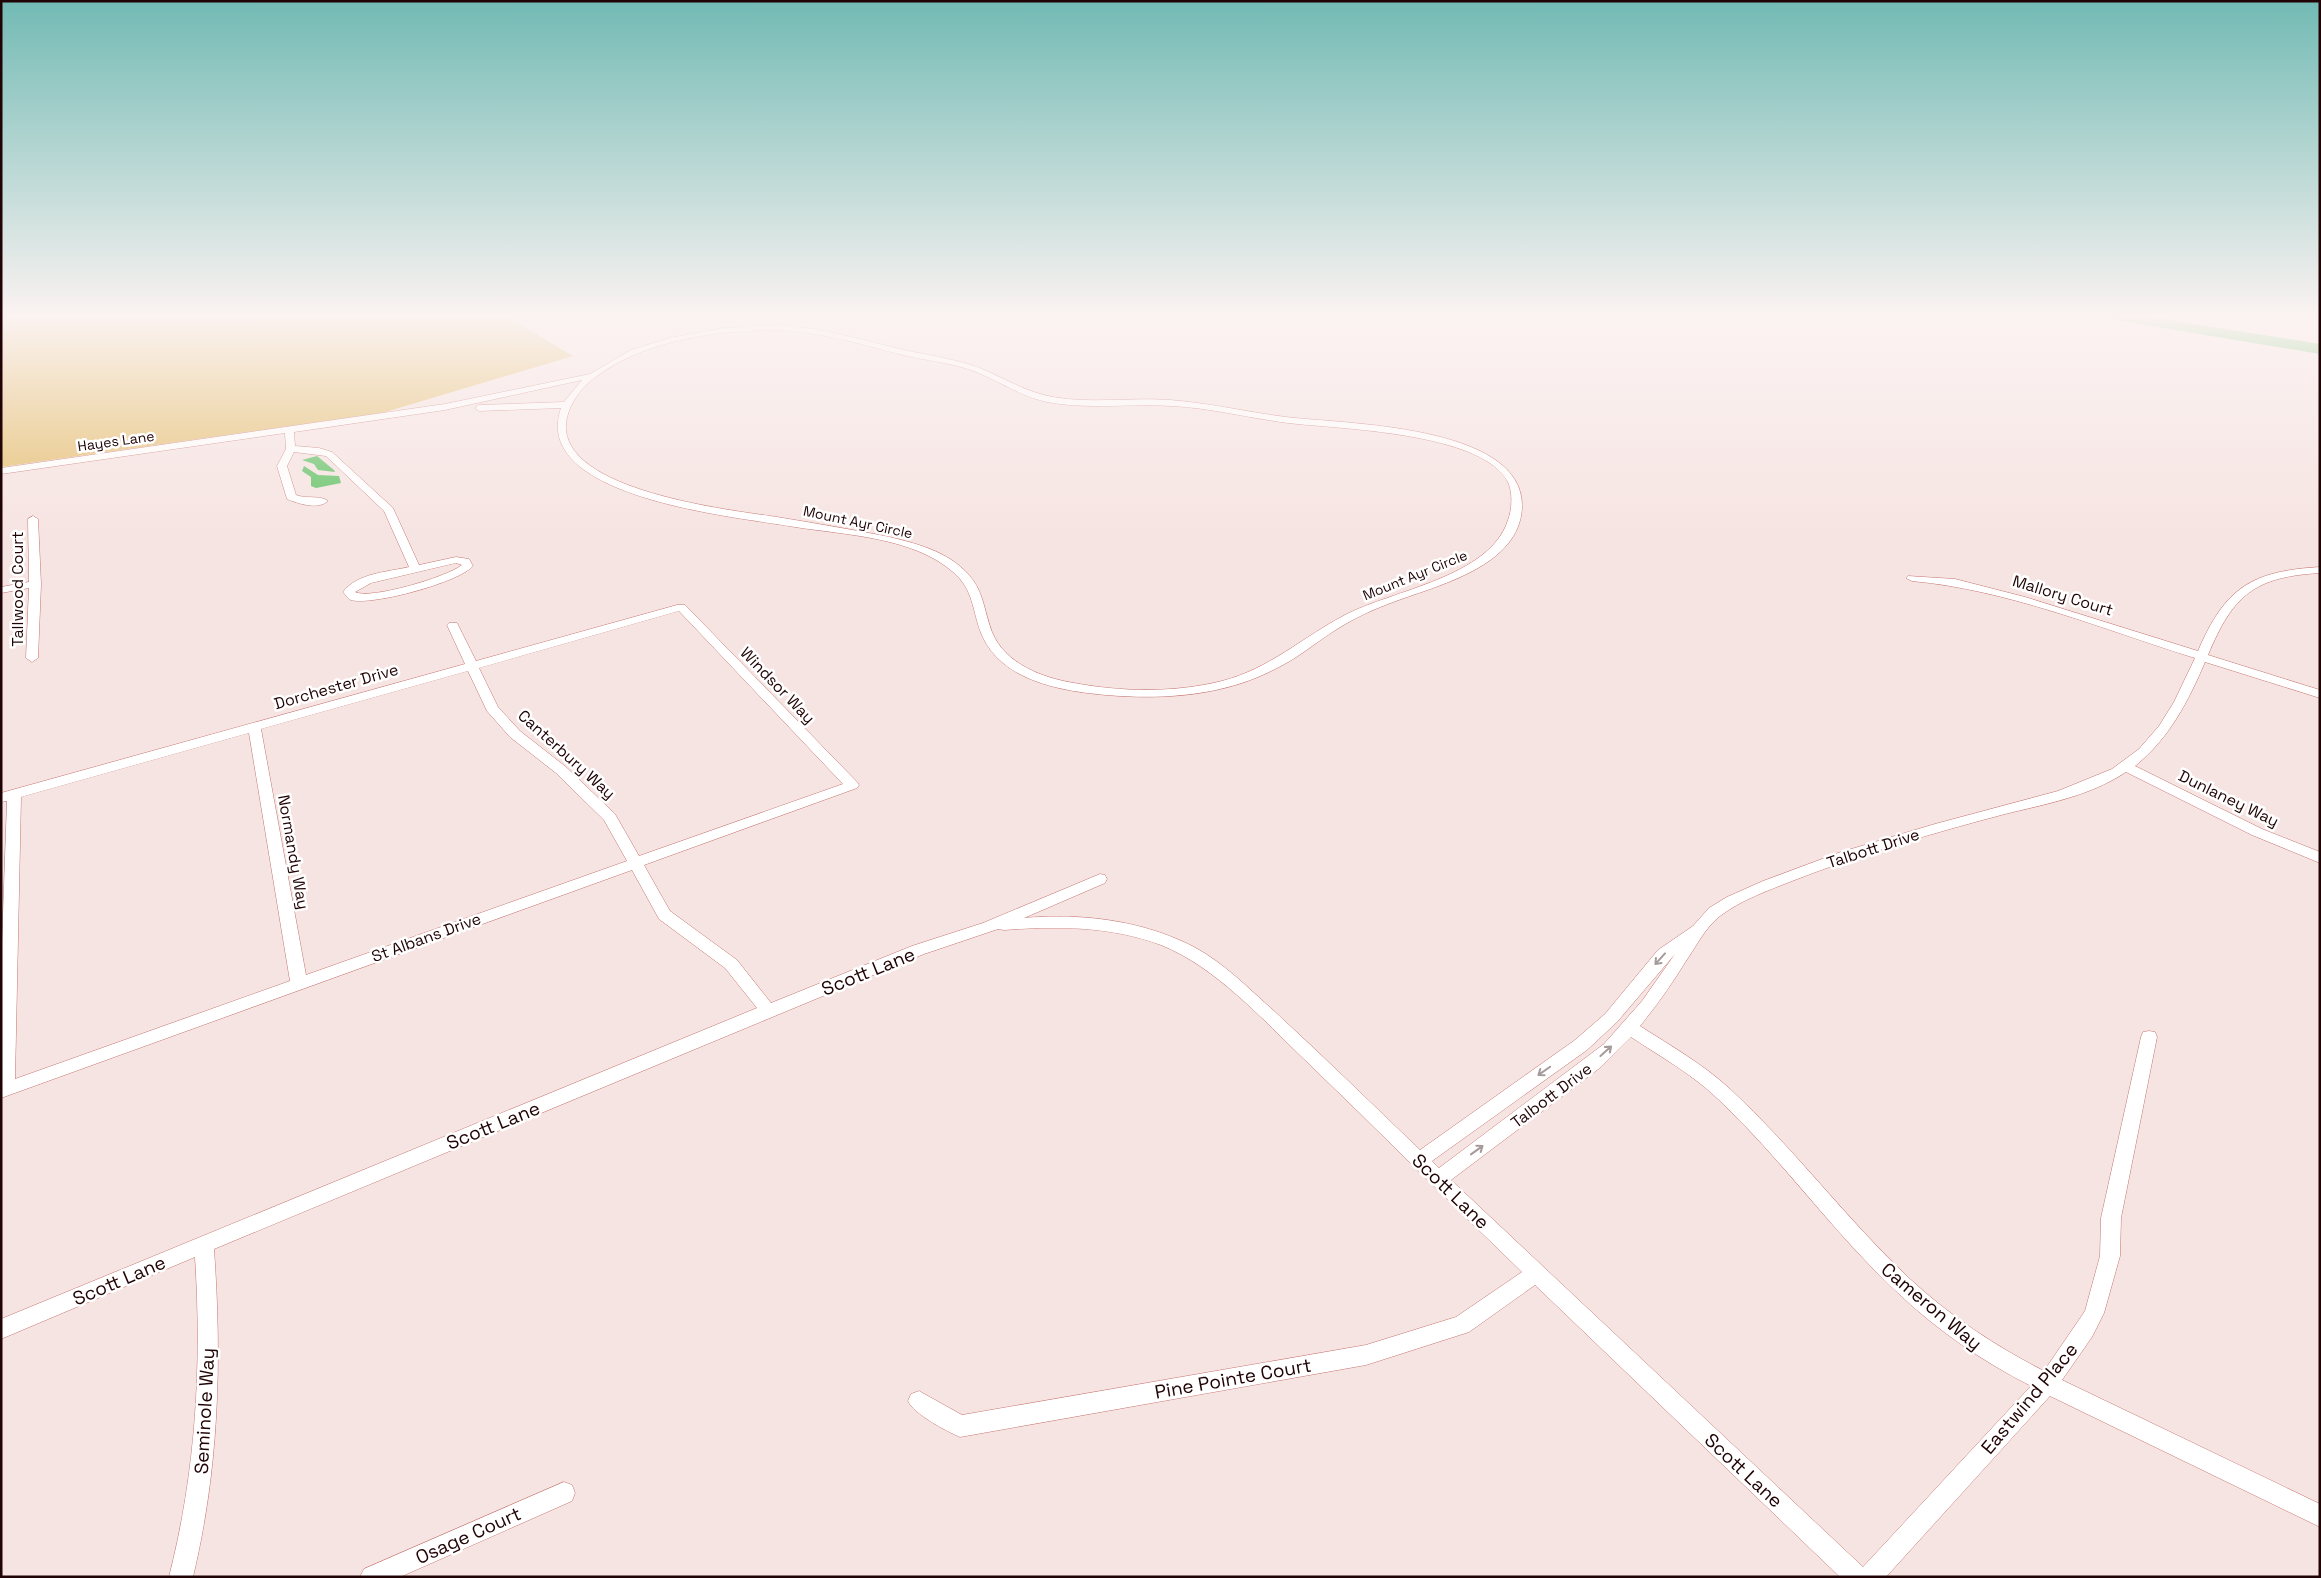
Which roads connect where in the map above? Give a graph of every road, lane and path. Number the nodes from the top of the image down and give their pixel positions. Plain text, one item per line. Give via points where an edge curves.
1 (537, 388) edge
2 (577, 388) edge
3 (1014, 388) edge
4 (566, 405) junction
5 (289, 433) junction
6 (290, 449) junction
7 (1, 471) edge
8 (1, 476) edge
9 (323, 501) dead end
10 (34, 519) dead end
11 (415, 568) junction
12 (2320, 570) edge
13 (1912, 578) dead end
14 (35, 584) junction
15 (1, 590) edge
16 (681, 607) joint
17 (452, 625) dead end
18 (2202, 657) junction
19 (32, 658) dead end
20 (471, 664) junction
21 (2320, 694) edge
22 (254, 726) junction
23 (2125, 766) junction
24 (852, 785) joint
25 (8, 796) edge
26 (2320, 858) edge
27 (635, 863) junction
28 (1100, 879) dead end
29 (988, 927) junction
30 (1698, 927) junction
31 (299, 983) junction
32 (768, 1011) junction
33 (1629, 1027) junction
34 (2149, 1037) dead end
35 (3, 1091) edge
36 (1419, 1160) junction
37 (1438, 1178) junction
38 (204, 1244) junction
39 (1536, 1273) junction
40 (1, 1329) edge
41 (2047, 1384) junction
42 (919, 1401) dead end
43 (564, 1493) dead end
44 (2320, 1516) edge
45 (182, 1577) edge
46 (372, 1577) edge
47 (1858, 1577) edge
48 (1870, 1577) edge

1 - 5 street, Hayes Lane via 458,405
2 - 4 street, Mount Ayr Circle
3 - 4 street, Mount Ayr Circle via 1045,398 1188,405 1448,441 1499,465 1514,482 1518,501 1509,534 1492,555 1478,564 1364,610 1256,675 1197,690 1106,691 1040,678 1007,660 989,638 980,602 969,581 950,563 936,556 883,539 669,501 607,480 584,465 567,446 562,425
4 - 5 street, Hayes Lane via 469,409
5 - 6 street
5 - 7 street, Hayes Lane
5 - 8 street, Hayes Lane
6 - 9 street via 282,466 291,497 303,502
6 - 11 street via 329,454 385,506 395,520
10 - 14 street, Tallwood Court
11 - 11 street via 456,560 468,564 463,571 449,577 382,594 356,597 349,592 367,580
12 - 18 street, Talbott Drive via 2278,576 2241,592 2220,617
13 - 18 street, Mallory Court via 1956,582 2013,596
14 - 15 street
14 - 19 street, Tallwood Court
16 - 20 street, Dorchester Drive
16 - 24 street, Windsor Way
17 - 20 street, Canterbury Way
18 - 21 street, Mallory Court
18 - 23 street, Talbott Drive via 2168,722 2142,754
20 - 22 street, Dorchester Drive
20 - 27 street, Canterbury Way via 492,708 514,734 561,770 610,816
22 - 25 street, Dorchester Drive
22 - 31 street, Normandy Way
23 - 26 street, Dunlaney Way via 2257,832
23 - 30 street, Talbott Drive via 2061,794 1908,836 1811,868 1725,905
24 - 27 street, St Albans Drive
25 - 35 street
27 - 31 street, St Albans Drive
27 - 32 street, Canterbury Way via 664,915 731,964
28 - 29 street, Scott Lane
29 - 32 street, Scott Lane via 898,958
29 - 36 street, Scott Lane via 1041,923 1098,926 1146,935 1184,949 1232,982
30 - 33 street, Talbott Drive via 1675,966
30 -> 36 street via 1664,954 1611,1018 1581,1045
31 - 35 street, St Albans Drive
32 - 38 street, Scott Lane
37 -> 33 street, Talbott Drive via 1591,1064
33 - 41 street, Cameron Way via 1722,1093 1775,1145 1866,1250 1933,1312 1983,1350
34 - 41 street, Eastwind Place via 2111,1218 2110,1256 2094,1313 2076,1345
36 - 37 street, Scott Lane
37 - 39 street, Scott Lane
38 - 40 street, Scott Lane
38 - 45 street, Seminole Way via 208,1317 205,1444 195,1520
39 - 42 street, Pine Pointe Court via 1462,1325 1366,1355 960,1426
39 - 47 street, Scott Lane
41 - 44 street, Cameron Way
41 - 48 street, Eastwind Place
43 - 46 street, Osage Court

